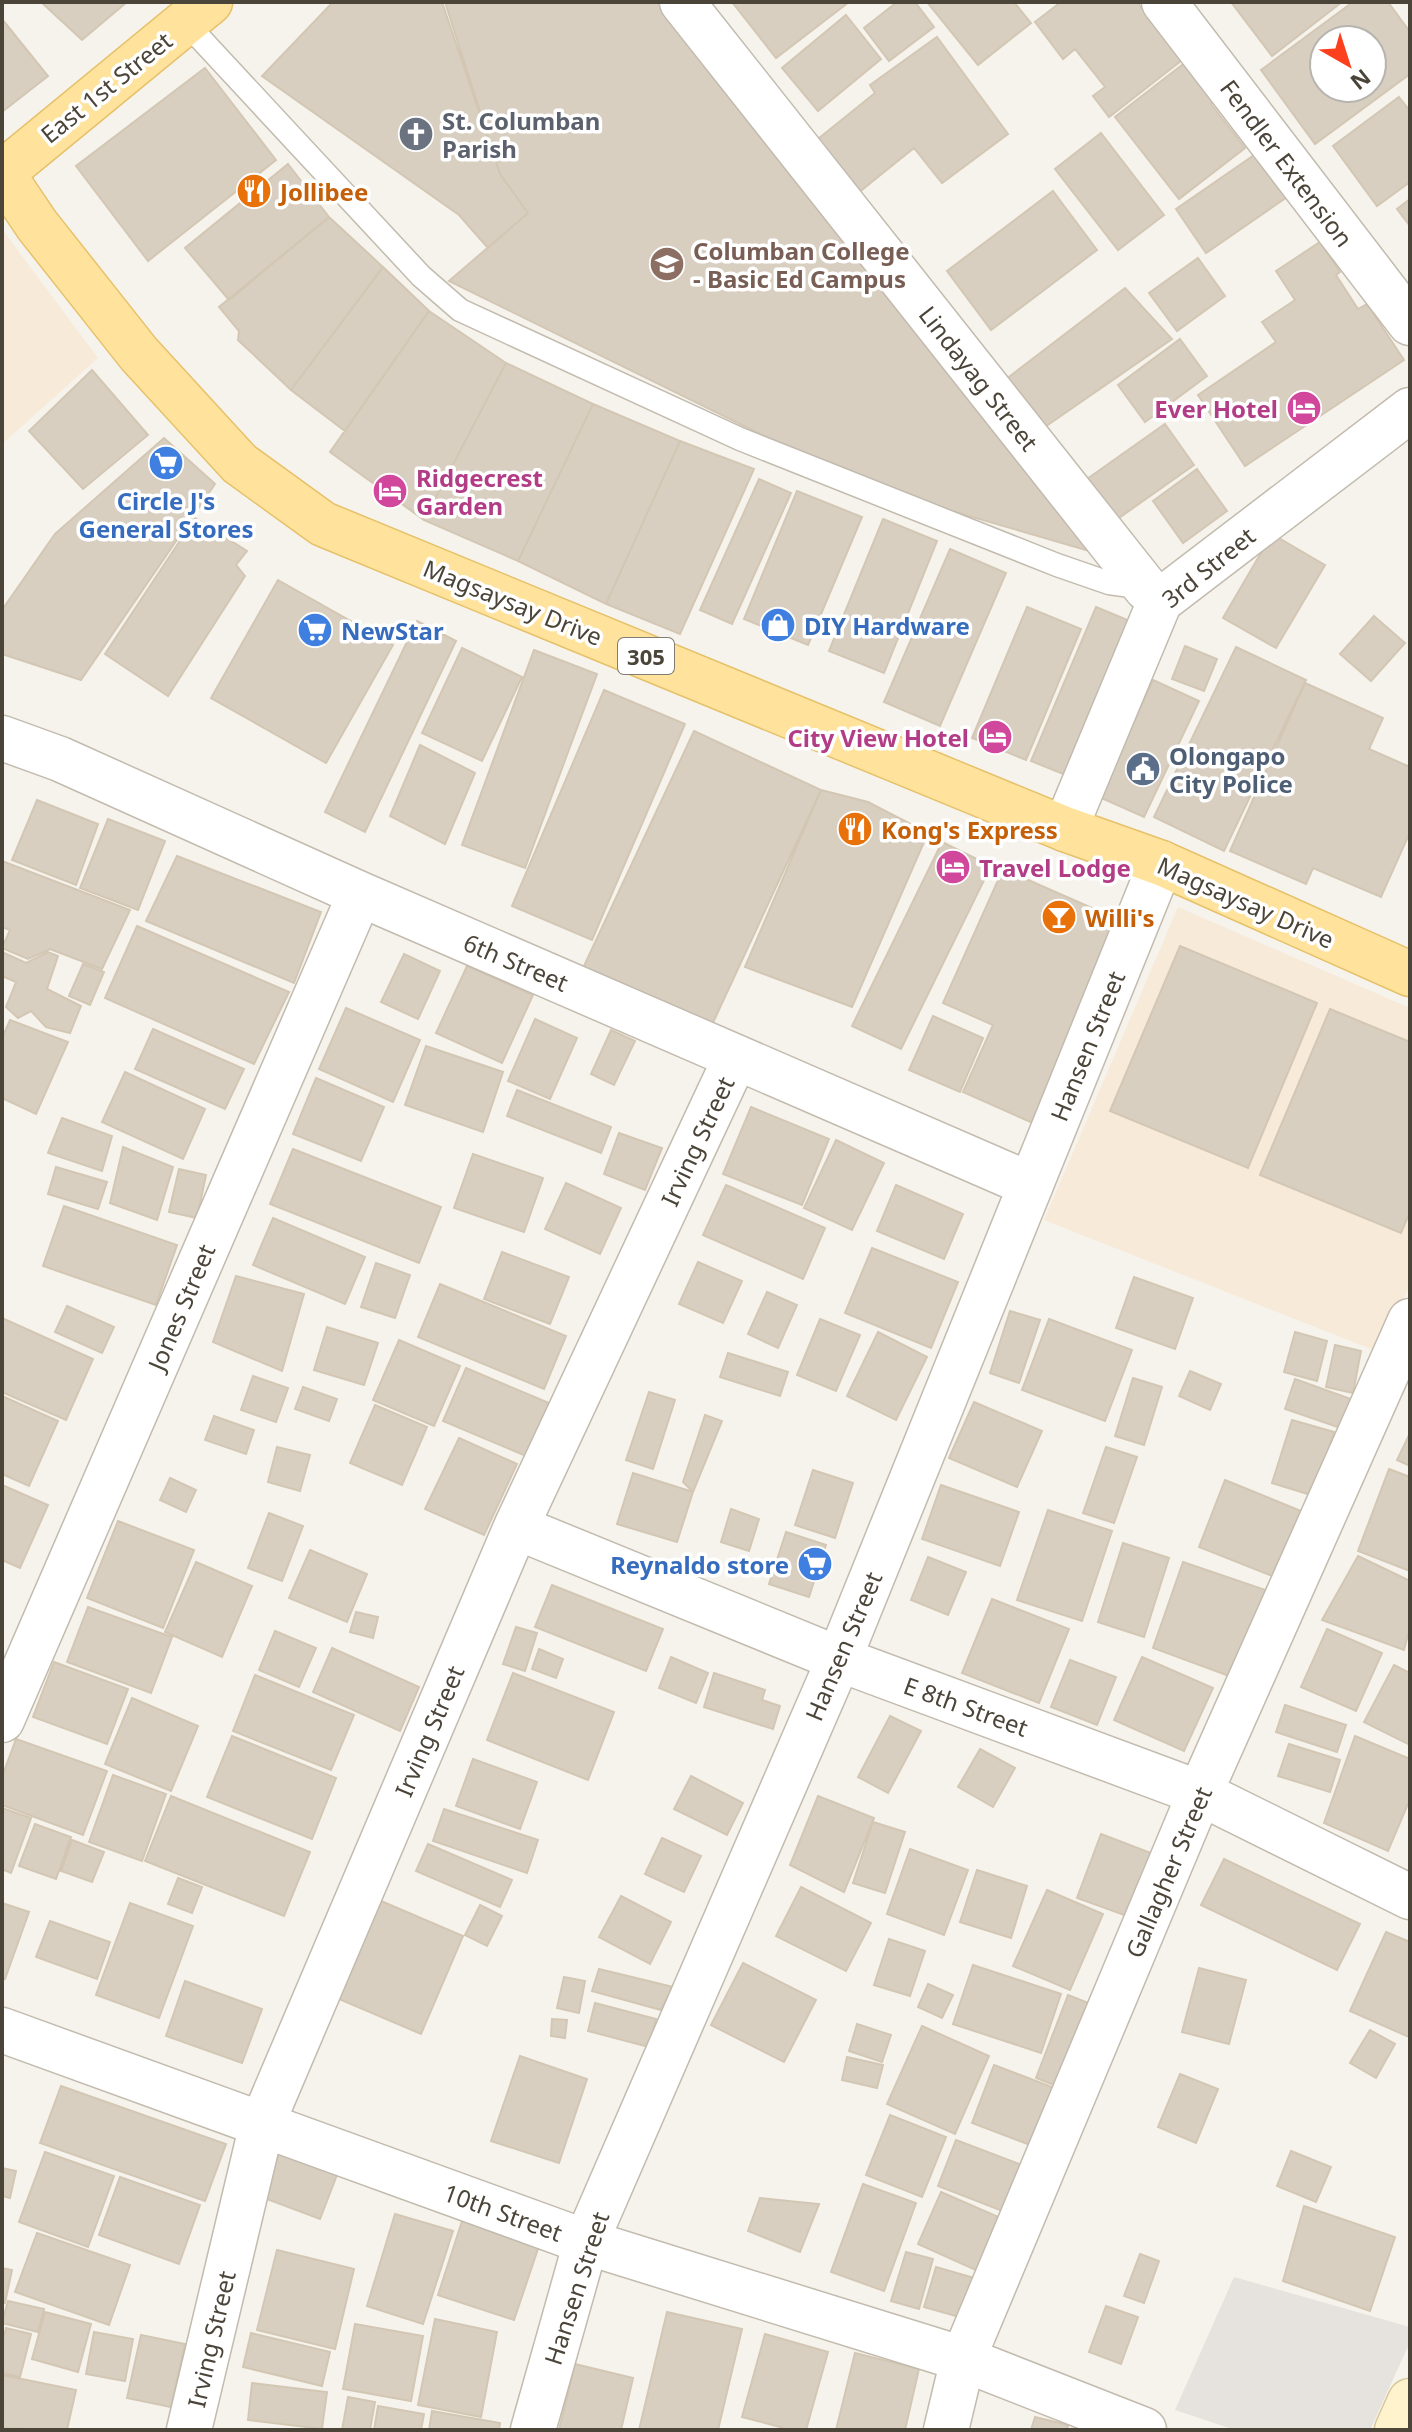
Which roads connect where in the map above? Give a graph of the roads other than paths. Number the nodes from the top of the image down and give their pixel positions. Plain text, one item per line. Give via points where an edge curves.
1 (682, 2) edge
2 (1164, 2) edge
3 (197, 12) edge
4 (2, 173) edge
5 (1410, 323) edge
6 (1410, 410) edge
7 (1153, 595) junction
8 (2, 738) edge
9 (1065, 829) junction
10 (1161, 863) junction
11 (360, 894) junction
12 (1410, 974) edge
13 (736, 1057) junction
14 (1031, 1185) junction
15 (1410, 1321) edge
16 (516, 1527) junction
17 (839, 1659) junction
18 (2, 1720) edge
19 (1200, 1793) junction
20 (1410, 1897) edge
21 (2, 2030) edge
22 (262, 2124) junction
23 (586, 2242) junction
24 (963, 2359) junction
25 (1410, 2401) edge
26 (189, 2430) edge
27 (533, 2430) edge
28 (946, 2430) edge
29 (1144, 2430) edge
30 (1397, 2430) edge

1 - 7 street, Lindayag Street
2 - 5 street, Fendler Extension
3 - 4 main road, East 1st Street
3 - 7 lane via 421,276 460,310 740,439 1057,565
4 - 9 main road, Magsaysay Drive / 305 via 139,354 240,464 323,524
6 - 7 street, 3rd Street
7 - 9 street, 3rd Street
8 - 11 street, 6th Street
9 - 10 main road, Magsaysay Drive / 305
10 - 12 main road, Magsaysay Drive / 305
10 - 14 street, Hansen Street
11 - 13 street, 6th Street
11 - 18 street, Jones Street
13 - 14 street, 6th Street
13 - 16 street, Irving Street
14 - 17 street, Hansen Street
15 - 19 street, Gallagher Street
16 - 17 street, E 8th Street
16 - 22 street, Irving Street
17 - 19 street, E 8th Street
17 - 23 street, Hansen Street
19 - 20 street, E 8th Street
19 - 24 street, Gallagher Street
21 - 22 street, 10th Street
22 - 23 street, 10th Street
22 - 26 street, Irving Street
23 - 24 street, 10th Street
23 - 27 street, Hansen Street
24 - 28 street, Gallagher Street
24 - 29 street, 10th Street
25 - 30 main road

